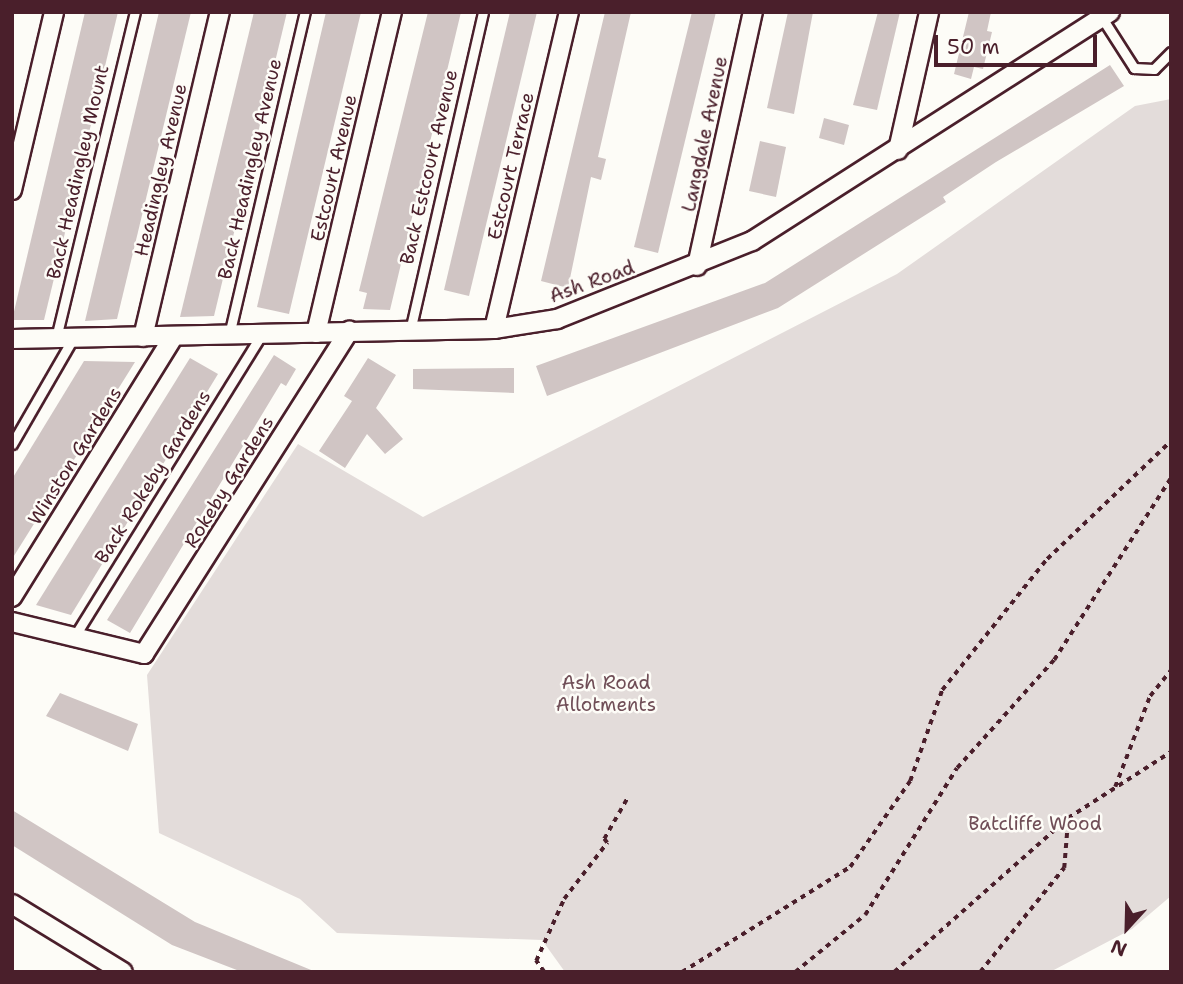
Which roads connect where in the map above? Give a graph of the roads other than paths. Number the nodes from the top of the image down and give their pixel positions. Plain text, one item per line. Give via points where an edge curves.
1 (54, 12) edge
2 (135, 12) edge
3 (220, 12) edge
4 (305, 12) edge
5 (392, 12) edge
6 (483, 12) edge
7 (569, 12) edge
8 (753, 12) edge
9 (929, 12) edge
10 (1107, 16) edge
11 (1171, 52) edge
12 (898, 150) junction
13 (12, 190) edge
14 (697, 266) junction
15 (494, 329) junction
16 (349, 331) junction
17 (410, 331) junction
18 (316, 333) junction
19 (229, 335) junction
20 (261, 335) junction
21 (144, 337) junction
22 (173, 337) junction
23 (12, 339) edge
24 (64, 340) junction
25 (12, 444) edge
26 (12, 597) edge
27 (12, 622) edge
28 (75, 637) junction
29 (12, 904) edge
30 (123, 972) edge

1 - 13 street
2 - 24 lane, Back Headingley Mount
3 - 21 street, Headingley Avenue
4 - 19 lane, Back Headingley Avenue
5 - 18 street, Estcourt Avenue
6 - 17 lane, Back Estcourt Avenue
7 - 15 street, Estcourt Terrace
8 - 14 street, Langdale Avenue
9 - 12 street
10 - 11 lane via 1134,68 1154,69
10 - 12 street, Ash Road
12 - 14 street, Ash Road via 752,241
14 - 15 street, Ash Road via 556,318
15 - 17 street, Ash Road
16 - 17 street, Ash Road
16 - 18 street, Ash Road
16 - 28 street, Rokeby Gardens via 144,654
18 - 20 street, Ash Road
19 - 20 street, Ash Road
19 - 22 street, Ash Road
20 - 28 lane, Back Rokeby Gardens
21 - 22 street, Ash Road
21 - 24 street, Ash Road
22 - 26 street, Winston Gardens
23 - 24 street, Ash Road
24 - 25 lane, Back Headingley Mount
27 - 28 street
29 - 30 street

